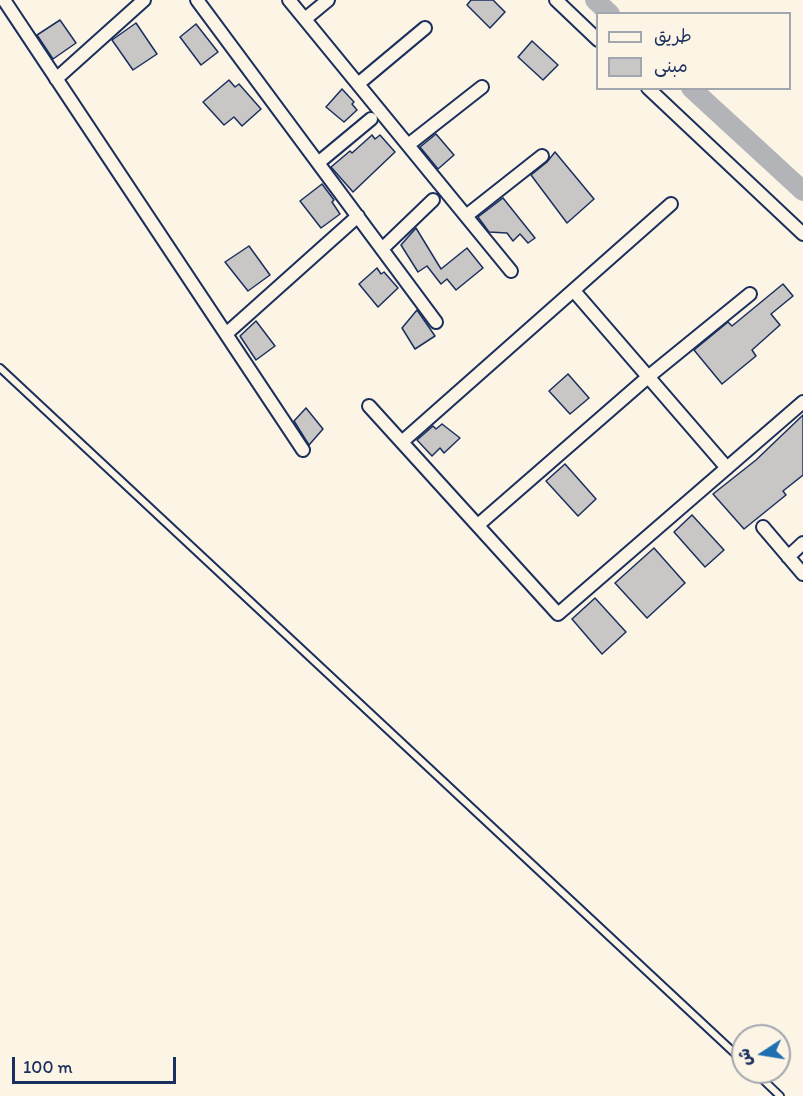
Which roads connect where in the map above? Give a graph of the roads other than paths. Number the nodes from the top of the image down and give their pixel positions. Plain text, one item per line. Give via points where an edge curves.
1 (4, 0) edge
2 (144, 0) edge
3 (197, 0) edge
4 (289, 0) edge
5 (328, 0) edge
6 (556, 0) edge
7 (305, 19) junction
8 (425, 28) dead end
9 (596, 39) edge
10 (56, 80) junction
11 (358, 84) junction
12 (482, 87) dead end
13 (650, 90) edge
14 (371, 119) dead end
15 (408, 145) junction
16 (542, 156) dead end
17 (318, 163) junction
18 (433, 200) dead end
19 (670, 204) dead end
20 (358, 216) junction
21 (466, 216) junction
22 (803, 234) edge
23 (382, 249) junction
24 (511, 271) dead end
25 (574, 291) junction
26 (750, 294) dead end
27 (436, 322) dead end
28 (226, 334) junction
29 (0, 368) edge
30 (648, 377) junction
31 (803, 402) edge
32 (369, 406) dead end
33 (403, 441) junction
34 (303, 450) dead end
35 (727, 468) junction
36 (478, 525) junction
37 (763, 527) dead end
38 (803, 543) edge
39 (788, 556) junction
40 (803, 574) edge
41 (731, 1050) edge
42 (768, 1084) edge
43 (780, 1096) edge

1 - 10 street
2 - 10 street
3 - 17 street
4 - 7 street
5 - 7 street
6 - 9 street
7 - 11 street
8 - 11 street
10 - 28 street
11 - 15 street
12 - 15 street
13 - 22 street
14 - 17 street
15 - 21 street
16 - 21 street
17 - 20 street
18 - 23 street
19 - 25 street
20 - 23 street
20 - 28 street
21 - 24 street
23 - 27 street
25 - 30 street
25 - 33 street
26 - 30 street
28 - 34 street
29 - 41 lane
30 - 35 street
30 - 36 street
31 - 35 street
32 - 33 street
33 - 36 street
35 - 36 street via 558,614
37 - 39 street
38 - 39 street
39 - 40 street
42 - 43 lane

